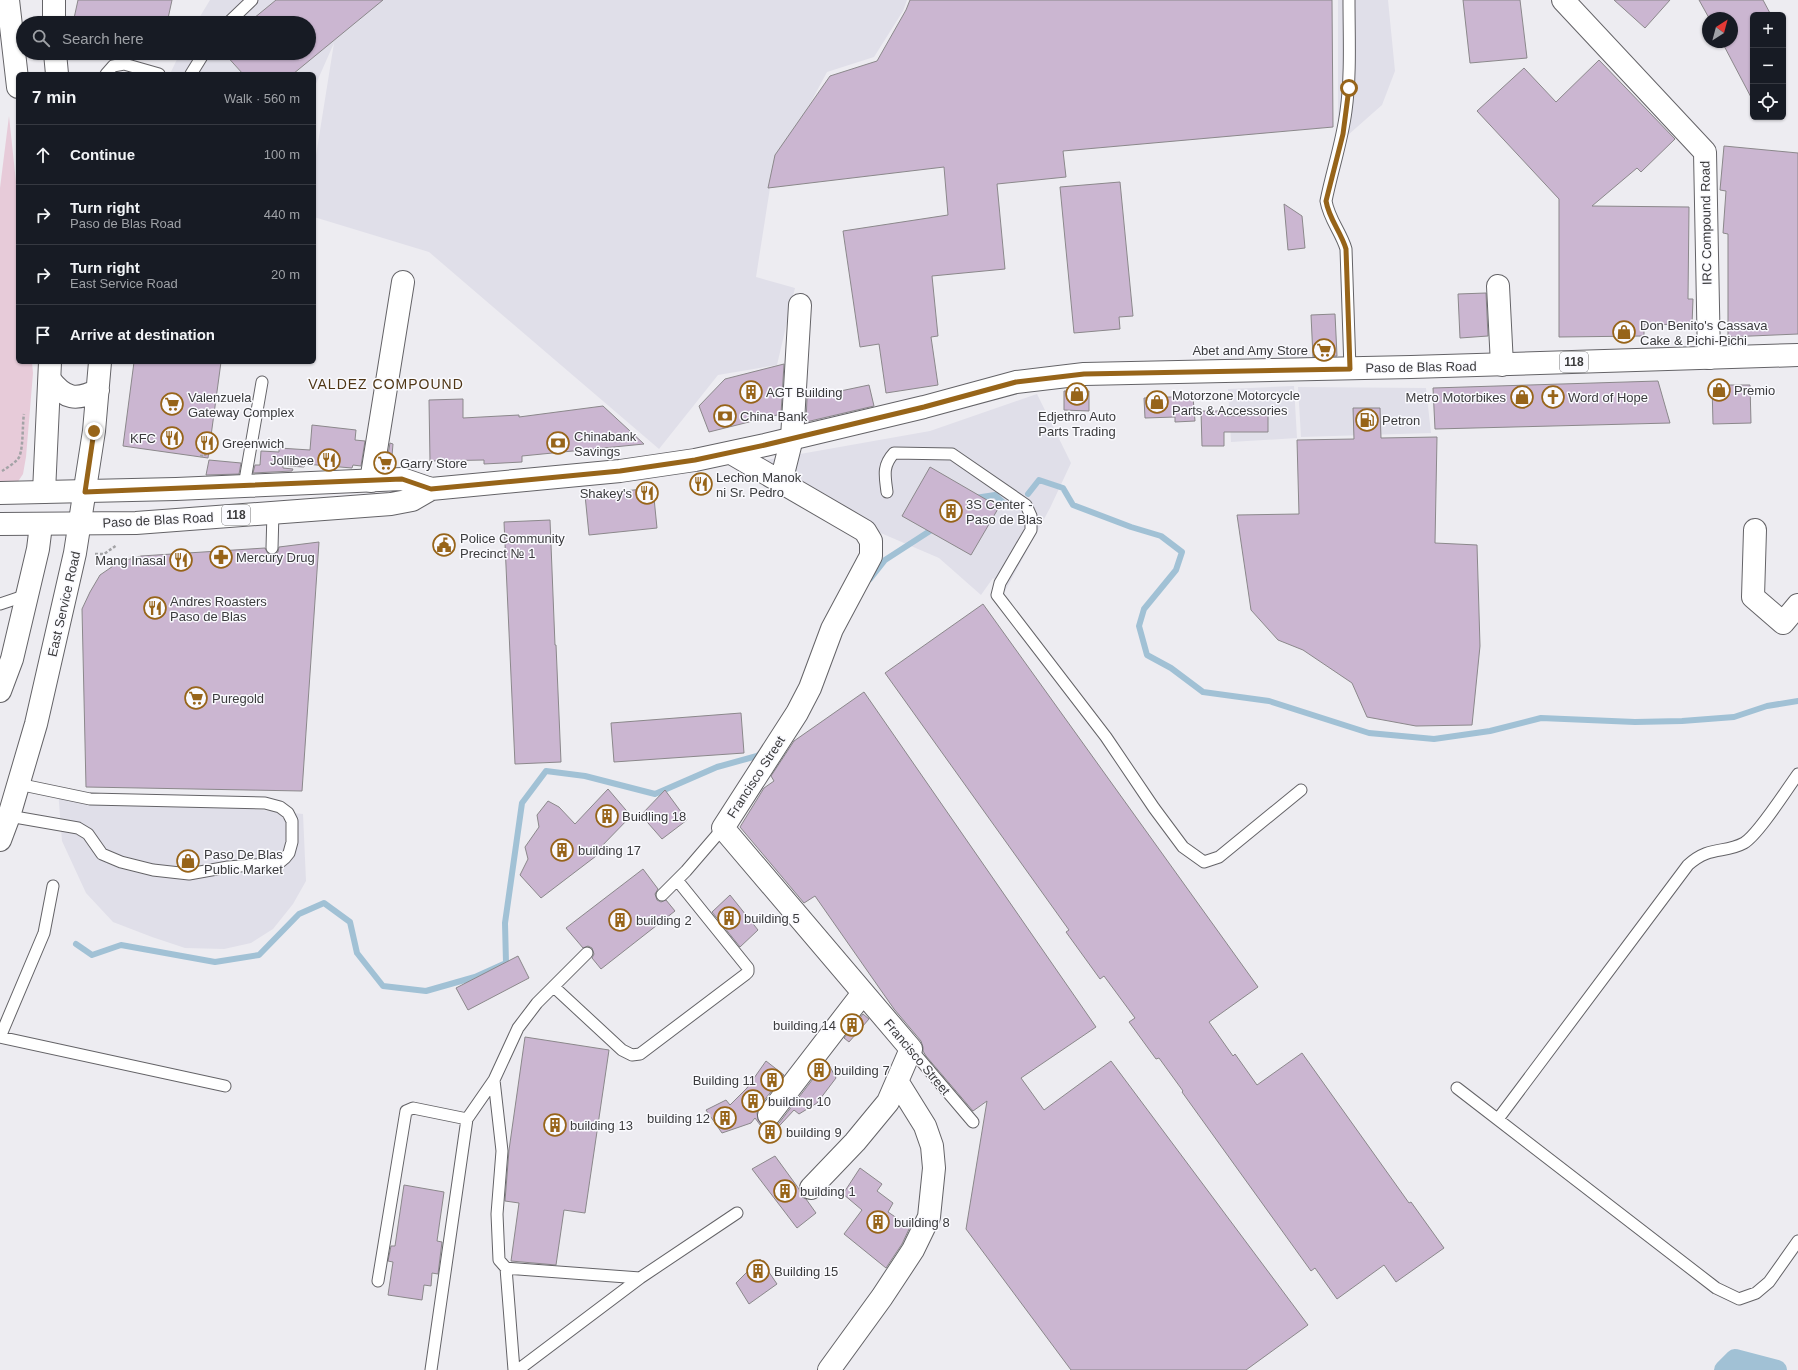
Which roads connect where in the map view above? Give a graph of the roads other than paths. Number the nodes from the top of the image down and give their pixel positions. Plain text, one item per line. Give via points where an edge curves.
1 (8, 0) edge
2 (54, 0) edge
3 (252, 0) edge
4 (1349, 0) edge
5 (1563, 0) edge
6 (54, 16) edge
7 (235, 16) edge
8 (56, 60) edge
9 (200, 60) edge
10 (16, 72) edge
11 (57, 72) edge
12 (108, 72) edge
13 (152, 72) edge
14 (192, 72) edge
15 (403, 282) dead end
16 (1498, 286) dead end
17 (800, 305) dead end
18 (1798, 355) edge
19 (1709, 358) junction
20 (100, 364) edge
21 (1502, 365) junction
22 (1350, 369) junction
23 (50, 371) edge
24 (262, 382) dead end
25 (98, 390) junction
26 (792, 438) junction
27 (731, 453) junction
28 (371, 481) junction
29 (780, 482) junction
30 (244, 486) junction
31 (431, 489) junction
32 (44, 492) junction
33 (85, 492) junction
34 (887, 492) dead end
35 (0, 493) edge
36 (273, 512) junction
37 (0, 524) edge
38 (81, 524) junction
39 (41, 525) junction
40 (1755, 530) dead end
41 (272, 548) dead end
42 (27, 595) junction
43 (0, 604) edge
44 (1798, 605) edge
45 (0, 691) edge
46 (1798, 774) edge
47 (18, 784) junction
48 (1301, 790) dead end
49 (9, 816) junction
50 (723, 828) junction
51 (0, 840) edge
52 (677, 880) junction
53 (53, 886) dead end
54 (662, 895) dead end
55 (587, 953) dead end
56 (554, 987) junction
57 (863, 993) junction
58 (0, 1037) edge
59 (910, 1049) junction
60 (494, 1080) junction
61 (897, 1081) junction
62 (225, 1086) dead end
63 (1457, 1088) dead end
64 (769, 1115) dead end
65 (467, 1119) junction
66 (1498, 1119) junction
67 (973, 1122) dead end
68 (811, 1188) dead end
69 (738, 1213) dead end
70 (1798, 1241) edge
71 (506, 1268) junction
72 (640, 1278) junction
73 (378, 1281) dead end
74 (431, 1370) edge
75 (514, 1370) edge
76 (518, 1370) edge
77 (830, 1370) edge

1 - 10 main road
2 - 6 main road
3 - 7 lane
4 - 22 lane via 1349,88 1343,134 1326,201 1328,212 1343,238 1346,249
5 - 19 main road, IRC Compound Road via 1705,152
8 - 11 main road
9 - 14 lane
12 - 13 lane via 113,66 124,64
15 - 28 main road
16 - 21 main road
17 - 26 main road
18 - 19 main road, Paso de Blas Road / 118
19 - 21 main road, Paso de Blas Road / 118
20 - 25 main road, East Service Road
21 - 22 main road, Paso de Blas Road / 118
22 - 26 main road, Paso de Blas Road / 118 via 1084,374 1016,382
23 - 25 main road via 58,391 71,397 85,396
23 - 32 main road
24 - 30 lane
25 - 33 main road, East Service Road
26 - 27 main road, Paso de Blas Road / 118
26 - 29 main road
27 - 29 main road, Francisco Street
27 - 31 main road, Paso de Blas Road / 118 via 620,471
28 - 30 main road, Paso de Blas Road / 118
28 - 31 main road, Paso de Blas Road / 118 via 402,479
29 - 50 main road, Francisco Street via 865,531 871,541 871,556 832,629 810,688 797,713
30 - 33 main road, Paso de Blas Road / 118
31 - 36 main road, Paso de Blas Road / 118 via 412,500 391,504
32 - 33 main road, Paso de Blas Road / 118
32 - 35 main road, Paso de Blas Road / 118
32 - 39 main road
33 - 38 main road, East Service Road
34 - 48 lane via 885,472 888,460 894,453 952,454 1026,505 1031,516 1031,530 1000,583 997,595 1106,738 1183,847 1204,862 1218,857
36 - 38 main road, Paso de Blas Road / 118 via 136,523
36 - 41 lane
37 - 39 main road, Paso de Blas Road / 118
38 - 39 main road, Paso de Blas Road / 118
38 - 47 main road, East Service Road via 36,724
39 - 42 main road
40 - 44 main road via 1753,597 1783,623
42 - 43 lane
42 - 45 main road via 12,659
46 - 66 lane via 1754,834 1744,843 1708,851 1697,856 1688,865
47 - 49 main road, East Service Road
47 - 49 lane via 90,799 265,803 280,807 288,813 292,821 292,842 289,853 279,863 228,867 189,874 153,870 121,862 102,854 88,834 78,828
49 - 51 main road, East Service Road
50 - 52 lane
50 - 57 main road, Francisco Street
52 - 54 lane
52 - 56 lane via 748,968 746,974 640,1054 632,1055 622,1050
53 - 58 lane via 44,933
55 - 56 lane
56 - 60 lane via 537,1003 518,1028
57 - 59 main road, Francisco Street
57 - 64 main road
58 - 62 lane
59 - 61 main road
59 - 67 lane, Francisco Street
60 - 65 lane
60 - 71 lane via 502,1151 498,1260
61 - 68 main road via 888,1102 855,1142
61 - 77 main road via 925,1126 932,1146 934,1168 929,1217 913,1250
63 - 66 lane
65 - 73 lane via 413,1108 406,1111
65 - 74 lane
66 - 70 lane via 1716,1288 1738,1299 1756,1293 1769,1282
69 - 72 lane
71 - 72 lane
71 - 75 lane
72 - 76 lane

